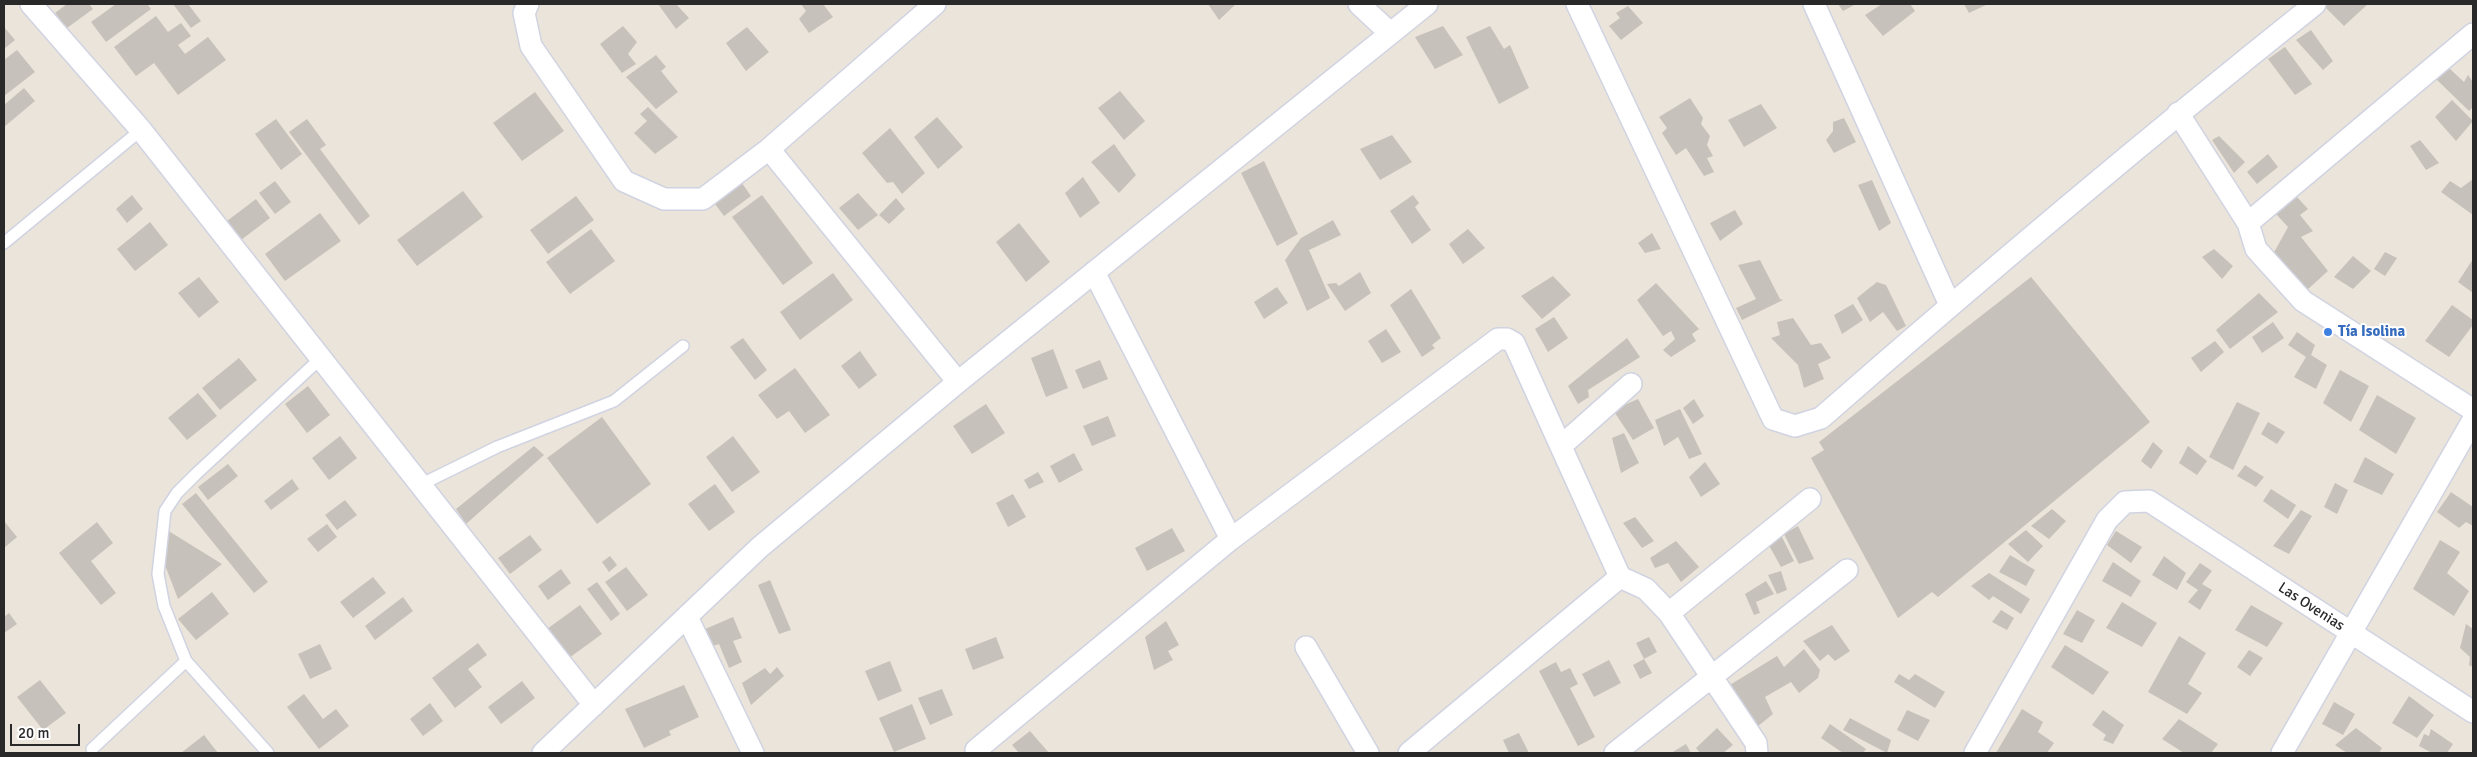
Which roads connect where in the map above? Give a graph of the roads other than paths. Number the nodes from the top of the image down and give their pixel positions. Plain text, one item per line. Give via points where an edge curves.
1 (31, 4) edge
2 (528, 4) edge
3 (935, 4) edge
4 (1359, 4) edge
5 (1427, 4) edge
6 (1577, 4) edge
7 (1814, 4) edge
8 (2315, 4) edge
9 (1390, 33) junction
10 (2473, 34) edge
11 (2178, 113) junction
12 (141, 130) junction
13 (769, 149) junction
14 (2248, 224) junction
15 (4, 243) edge
16 (1094, 272) junction
17 (1950, 304) junction
18 (683, 346) dead end
19 (321, 358) junction
20 (958, 382) junction
21 (1631, 384) dead end
22 (2473, 410) edge
23 (2473, 420) edge
24 (1561, 446) junction
25 (420, 485) junction
26 (1810, 499) dead end
27 (1231, 539) junction
28 (1847, 570) dead end
29 (1620, 577) junction
30 (1669, 613) junction
31 (687, 617) junction
32 (2351, 633) junction
33 (1306, 647) dead end
34 (186, 661) junction
35 (1712, 678) junction
36 (594, 705) junction
37 (2473, 712) edge
38 (92, 749) dead end
39 (976, 750) dead end
40 (268, 753) edge
41 (543, 753) edge
42 (753, 753) edge
43 (1368, 753) edge
44 (1409, 753) edge
45 (1615, 753) edge
46 (1757, 753) edge
47 (1975, 753) edge
48 (2282, 753) edge

1 - 12 street
2 - 13 street via 524,13 531,46 624,181 664,199 703,199
3 - 13 street
4 - 9 street
5 - 9 street
6 - 17 street via 1773,419 1795,426 1821,418
7 - 17 street
8 - 11 street
9 - 16 street
10 - 14 street
11 - 14 street
11 - 17 street
12 - 15 lane
12 - 19 street
13 - 20 street
14 - 22 street via 2256,249 2303,301
16 - 20 street
16 - 27 street
18 - 25 lane via 614,401 497,447
19 - 25 street
19 - 34 lane via 196,474 165,511 158,574 164,606
20 - 31 street via 760,547
21 - 24 street
23 - 32 street
24 - 27 street via 1514,343 1498,339
24 - 29 street
25 - 36 street
26 - 30 street
27 - 39 street
28 - 35 street
29 - 30 street via 1646,589
29 - 44 street
30 - 35 street
31 - 36 street
31 - 42 street
32 - 37 street, Las Ovenias
32 - 47 street, Las Ovenias via 2149,501 2125,502 2107,520
32 - 48 street
33 - 43 street
34 - 38 lane
34 - 40 lane
35 - 45 street
35 - 46 street via 1756,743
36 - 41 street

